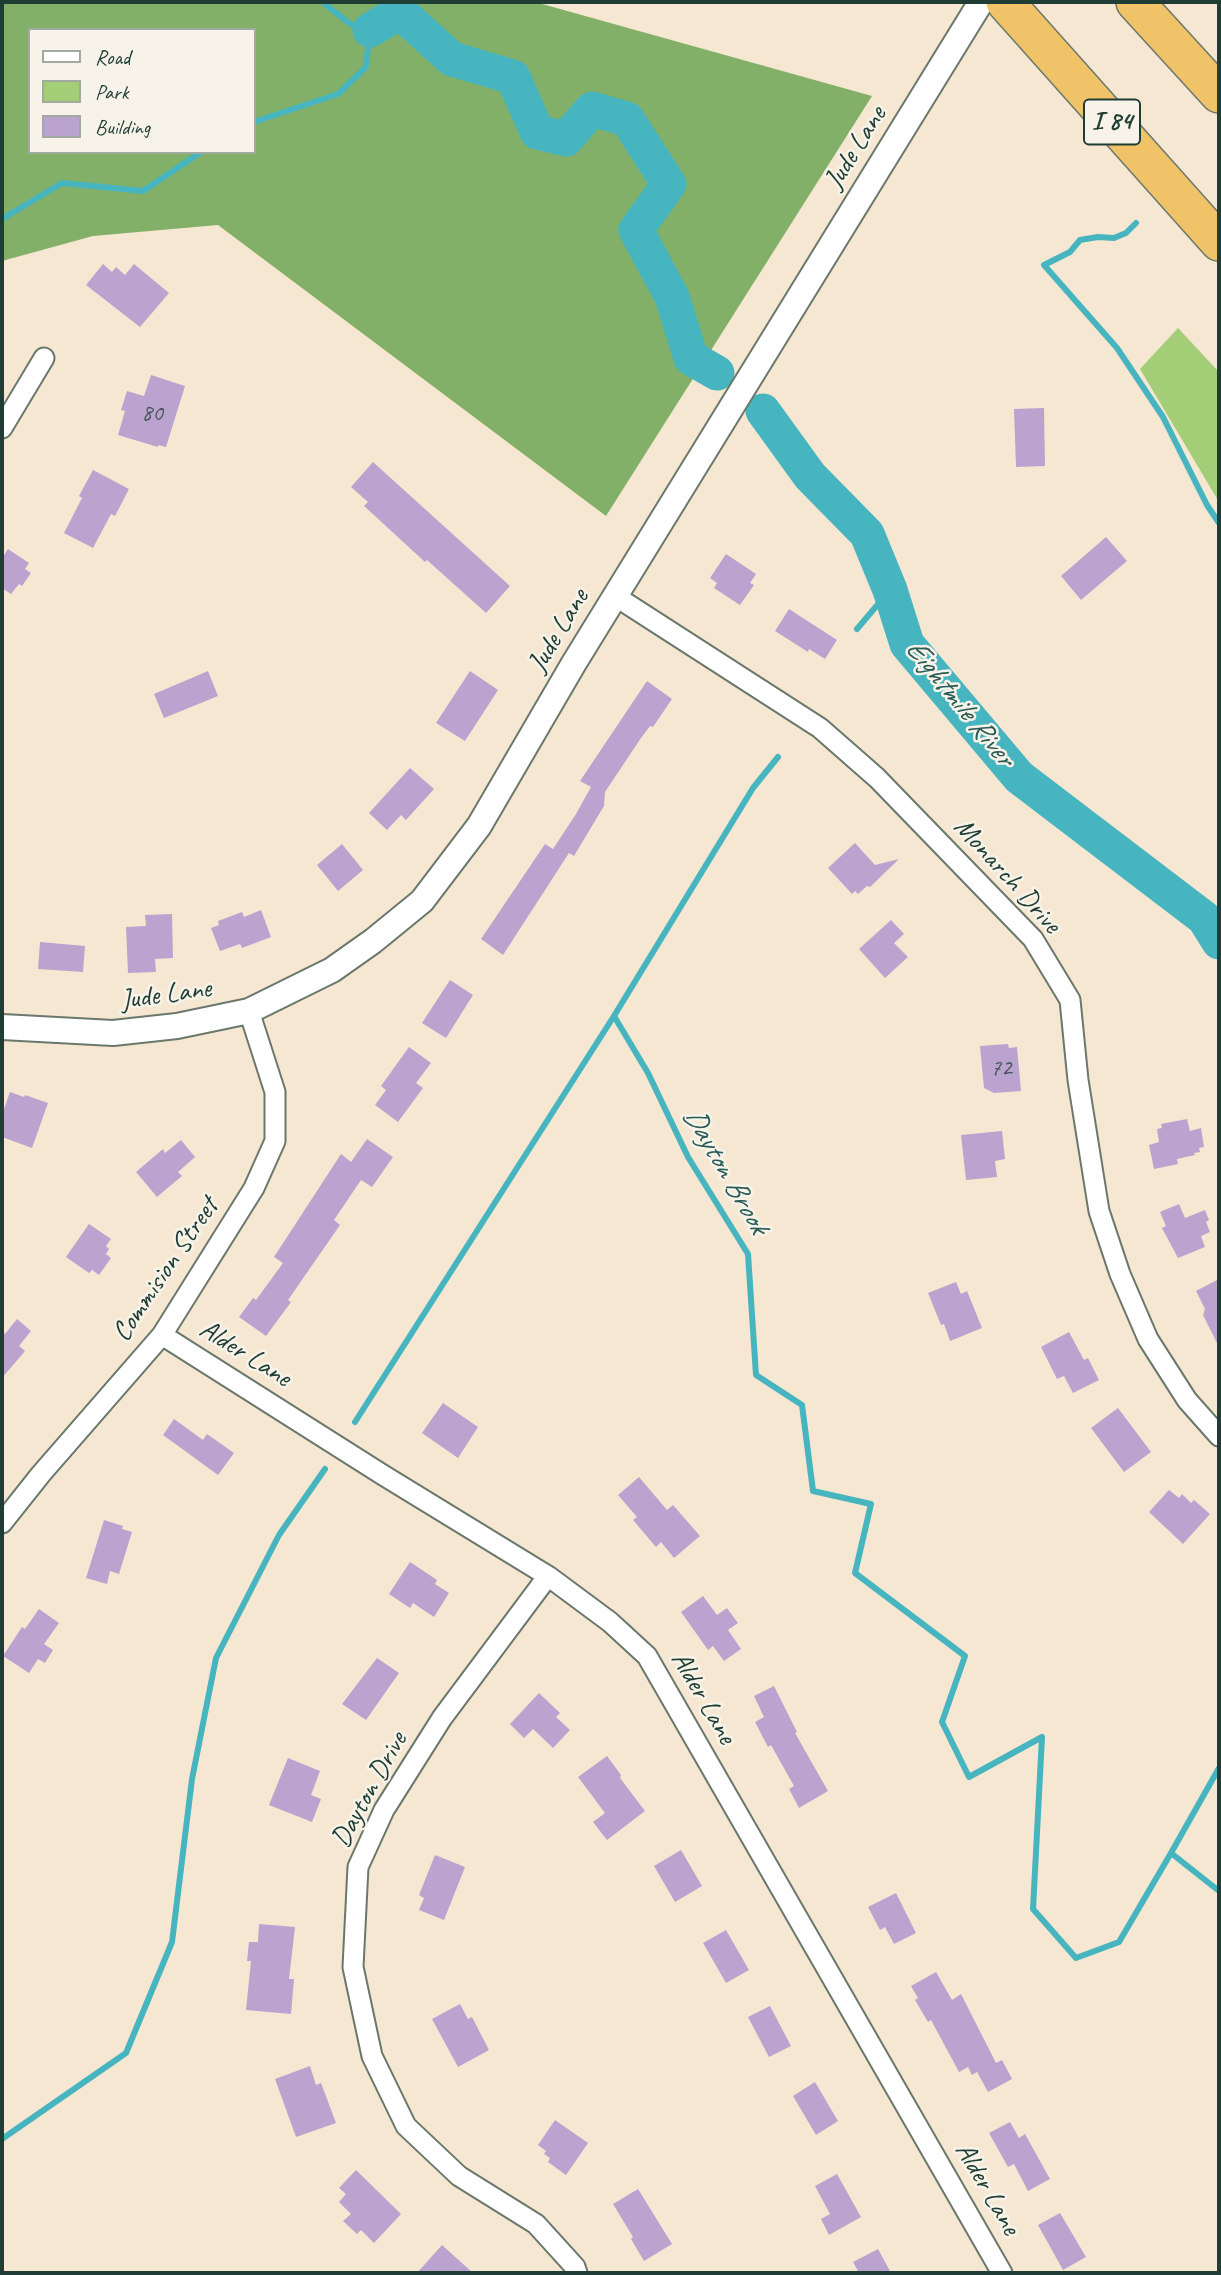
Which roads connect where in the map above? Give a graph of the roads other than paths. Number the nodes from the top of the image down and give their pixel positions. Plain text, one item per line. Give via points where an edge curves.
1 (981, 2) edge
2 (1005, 2) edge
3 (1135, 2) edge
4 (1219, 94) edge
5 (1219, 242) edge
6 (44, 358) dead end
7 (2, 428) edge
8 (615, 596) junction
9 (249, 1011) junction
10 (2, 1027) edge
11 (162, 1335) junction
12 (1219, 1436) edge
13 (2, 1523) edge
14 (548, 1576) junction
15 (577, 2273) edge
16 (1002, 2273) edge

1 - 8 street, Jude Lane
2 - 5 highway, I 84
3 - 4 highway
6 - 7 street
8 - 9 street, Jude Lane via 479,826 422,901 332,970
8 - 12 street, Monarch Drive via 820,728 877,778 1033,939 1070,1000 1099,1211 1120,1274 1148,1339 1187,1400
9 - 10 street, Jude Lane via 113,1033
9 - 11 street, Commision Street via 275,1092 275,1141 254,1188
11 - 13 street, Commision Street
11 - 14 street, Alder Lane
14 - 15 street, Dayton Drive via 442,1718 384,1810 358,1867 353,1967 372,2056 406,2126 459,2176 536,2224
14 - 16 street, Alder Lane via 610,1622 646,1656

